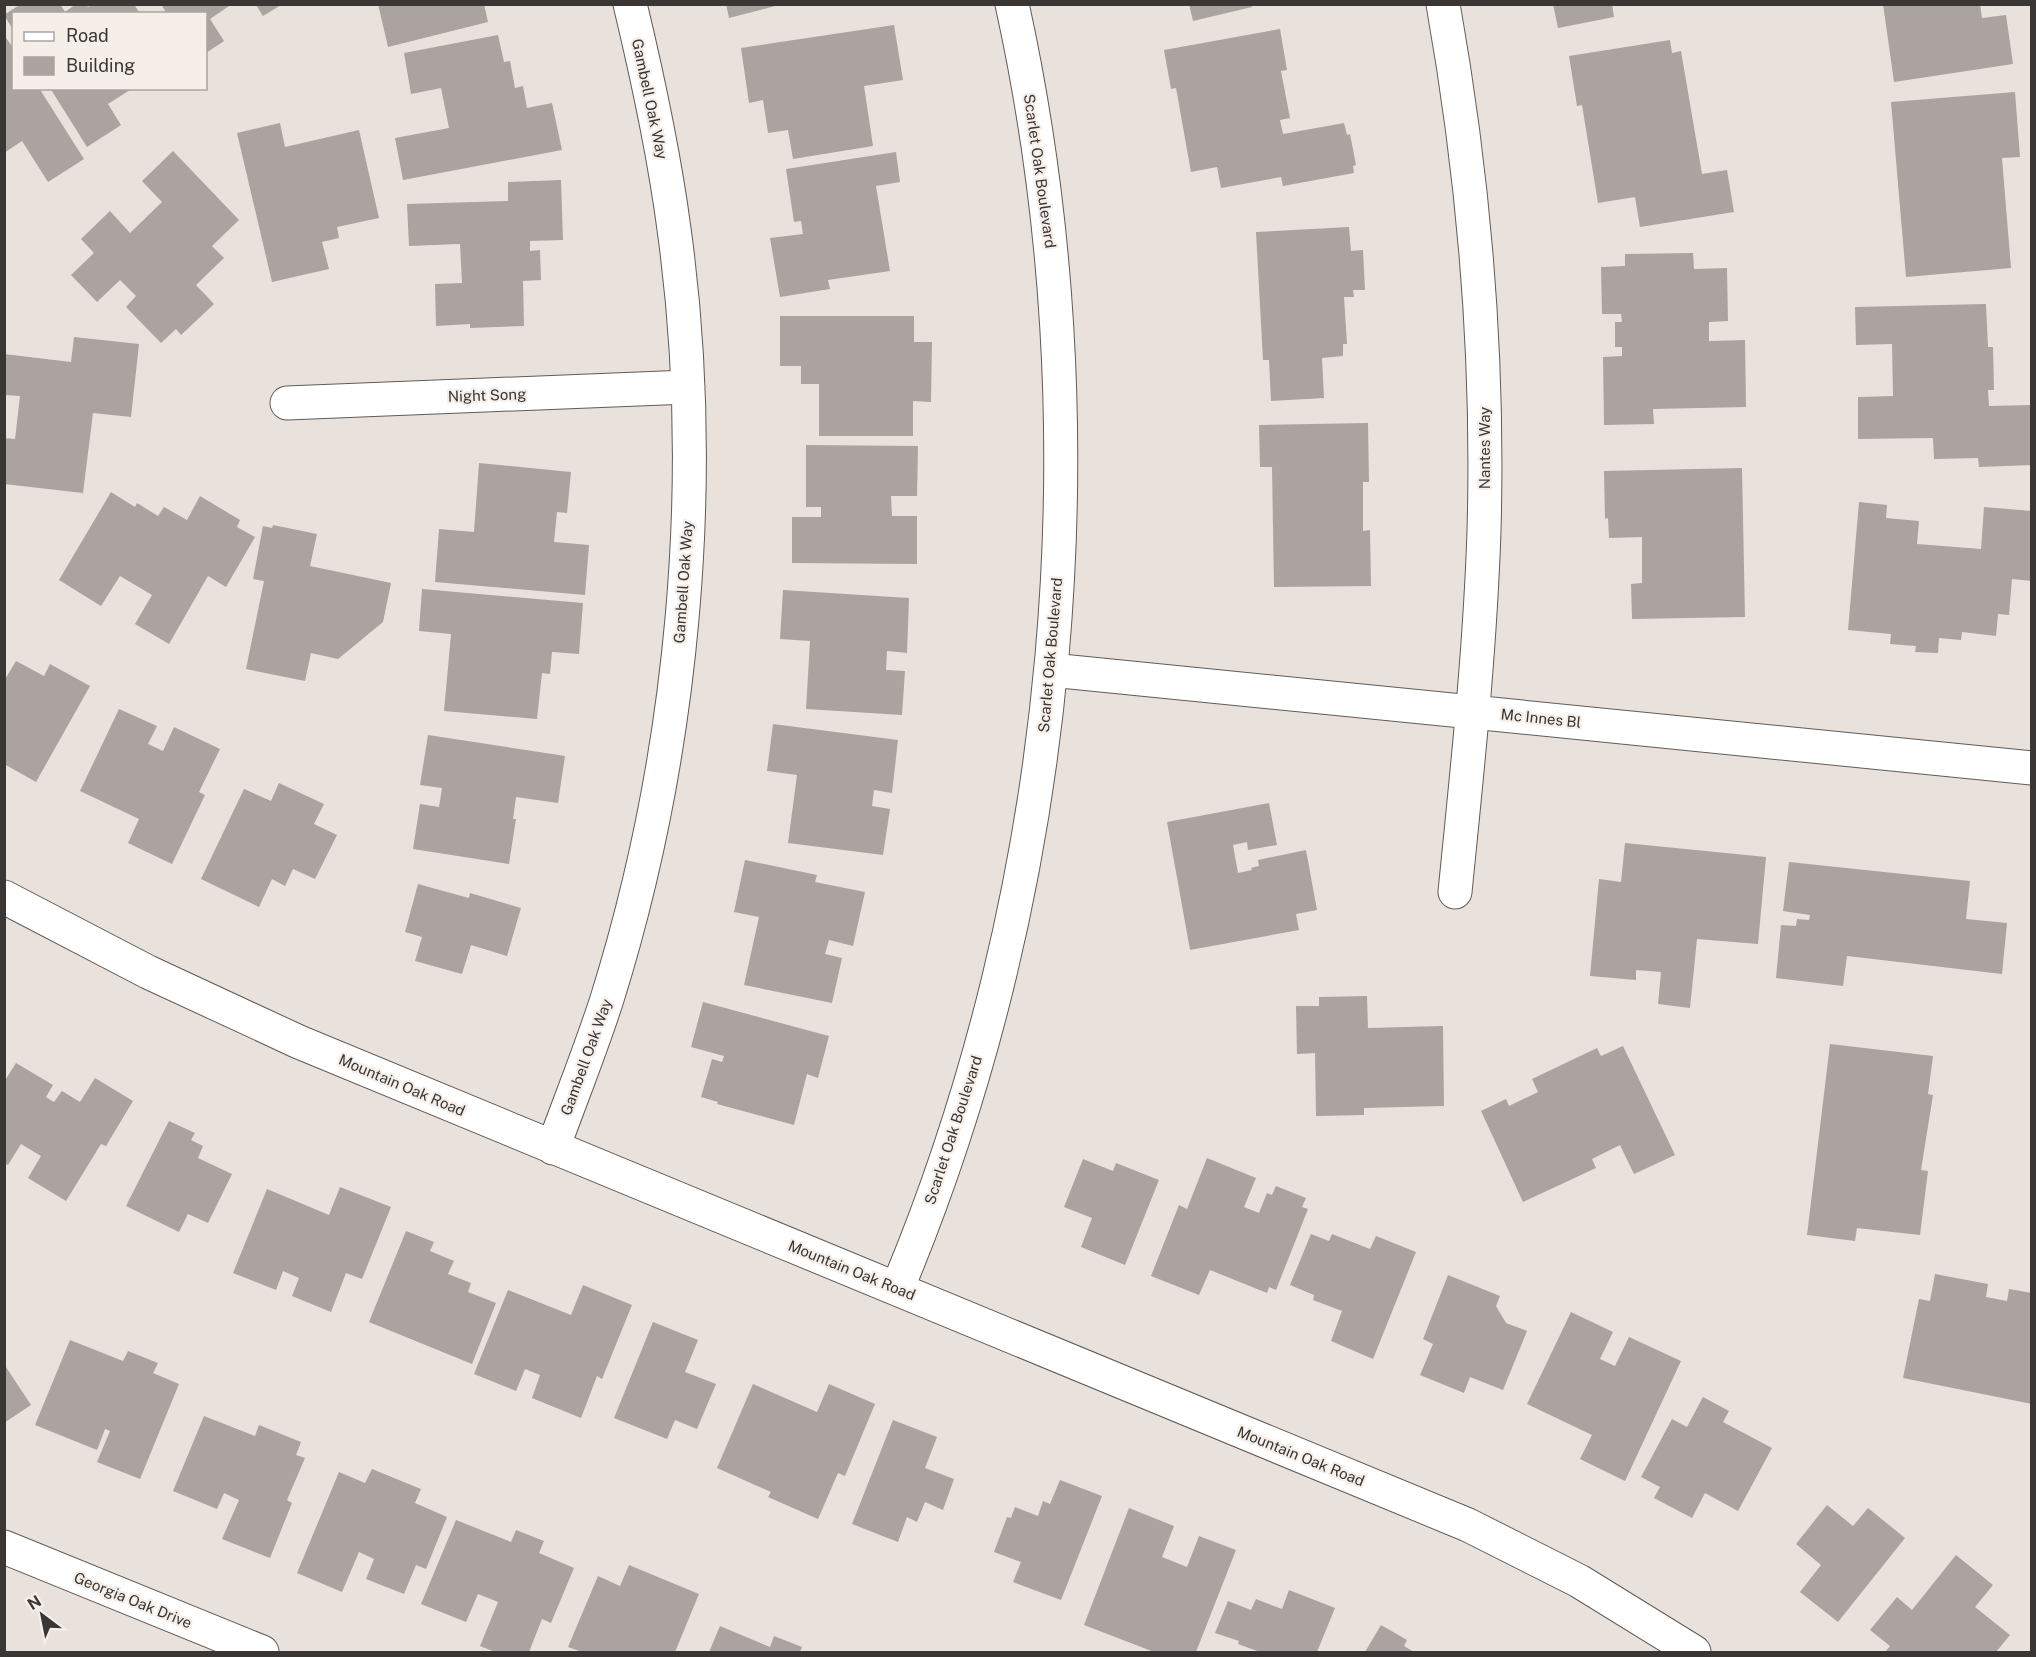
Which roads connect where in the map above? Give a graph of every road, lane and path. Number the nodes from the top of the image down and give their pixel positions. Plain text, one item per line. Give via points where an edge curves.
1 (630, 4) edge
2 (1012, 4) edge
3 (1443, 4) edge
4 (687, 387) junction
5 (287, 403) dead end
6 (1051, 670) junction
7 (1472, 711) junction
8 (2031, 768) edge
9 (1455, 892) dead end
10 (4, 897) edge
11 (553, 1148) junction
12 (897, 1289) junction
13 (4, 1547) edge
14 (262, 1653) edge
15 (1694, 1653) edge

1 - 4 street, Gambell Oak Way via 654,105 674,230
2 - 6 street, Scarlet Oak Boulevard via 1048,215 1060,367 1061,492
3 - 7 street, Nantes Way via 1459,92 1483,364 1484,530
4 - 5 street, Night Song
4 - 11 street, Gambell Oak Way via 688,503 681,629 665,754 640,878 607,1000
6 - 7 street, Mc Innes Bl
6 - 12 street, Scarlet Oak Boulevard via 1033,814 1003,963 963,1110
7 - 8 street, Mc Innes Bl
7 - 9 street, Nantes Way
10 - 11 street, Mountain Oak Road via 148,972 299,1042
11 - 12 street, Mountain Oak Road
12 - 15 street, Mountain Oak Road via 1468,1525 1579,1581
13 - 14 street, Georgia Oak Drive

